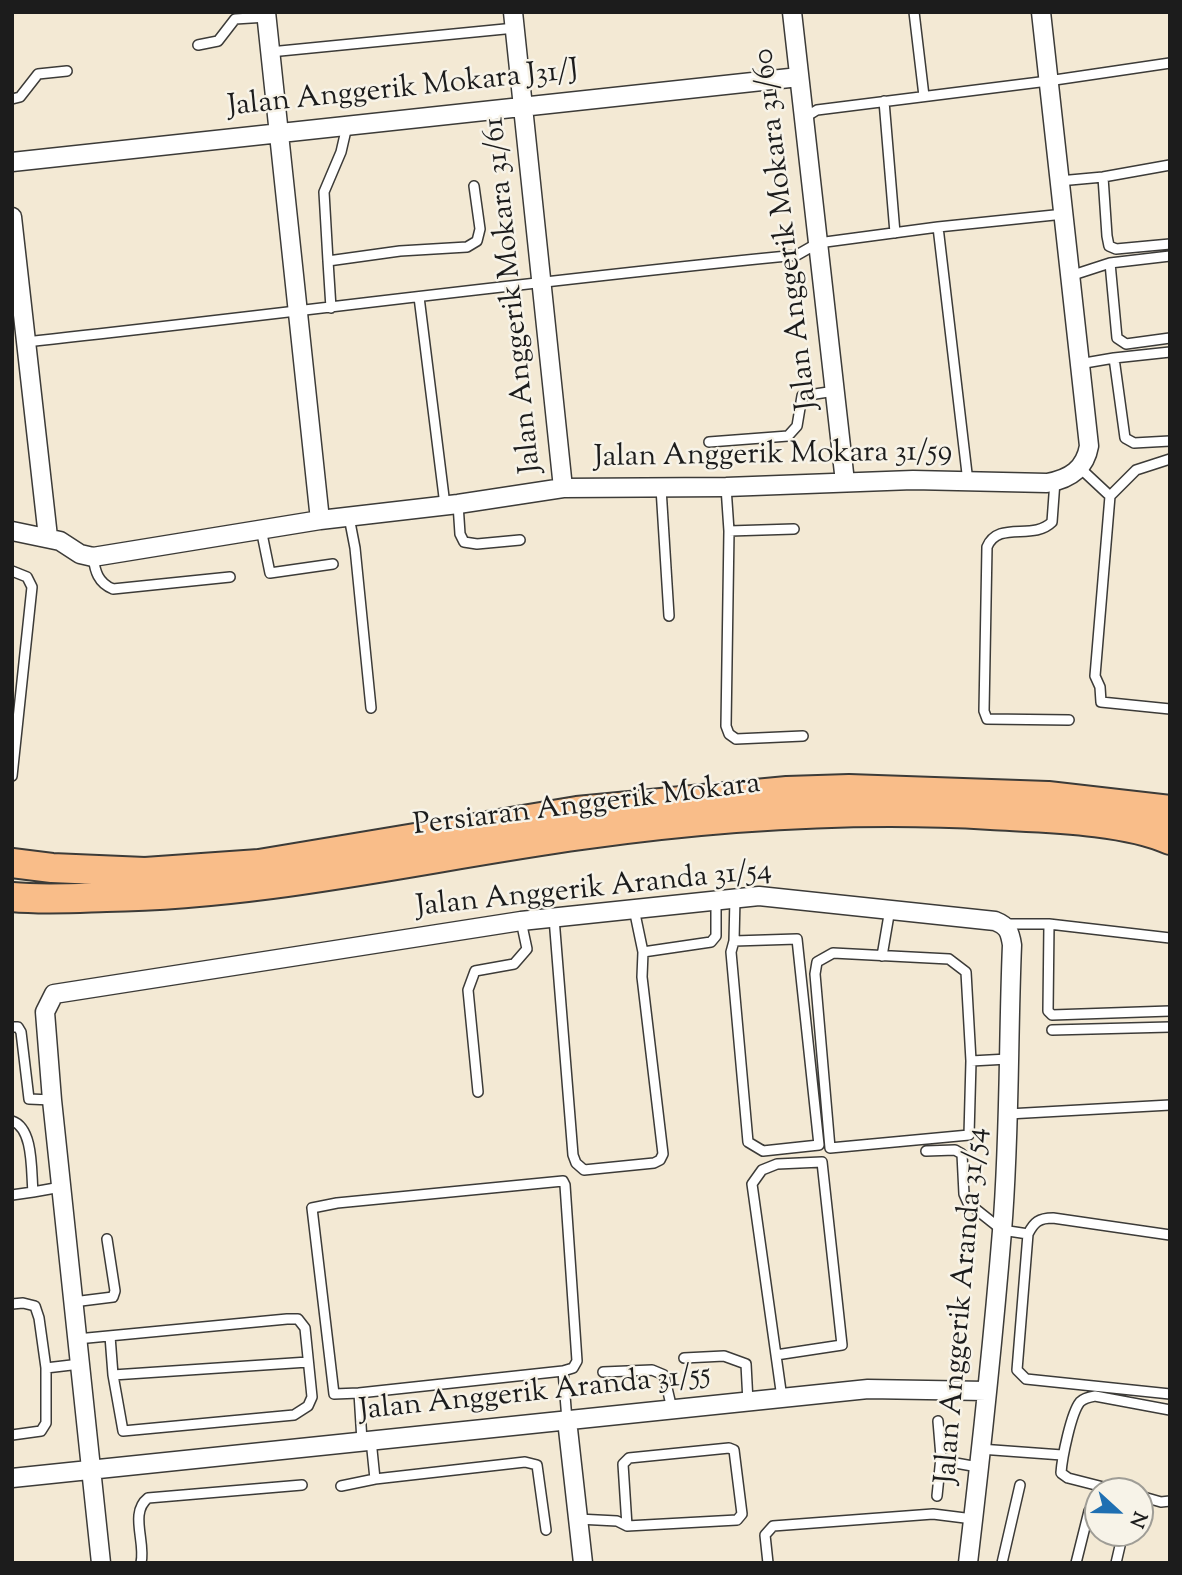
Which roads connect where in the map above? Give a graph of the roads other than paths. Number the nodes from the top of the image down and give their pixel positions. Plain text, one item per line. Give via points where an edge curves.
1 (792, 12) edge
2 (914, 12) edge
3 (1041, 12) edge
4 (266, 15) edge
5 (514, 20) edge
6 (198, 46) dead end
7 (270, 52) junction
8 (1170, 63) edge
9 (67, 71) dead end
10 (799, 77) junction
11 (1048, 81) junction
12 (924, 96) junction
13 (12, 99) edge
14 (884, 101) junction
15 (523, 107) junction
16 (804, 118) junction
17 (347, 126) junction
18 (279, 133) junction
19 (12, 162) edge
20 (1170, 166) edge
21 (1103, 177) junction
22 (1059, 181) junction
23 (474, 186) dead end
24 (1064, 214) junction
25 (12, 218) edge
26 (938, 227) junction
27 (894, 233) junction
28 (818, 243) junction
29 (1170, 244) edge
30 (1170, 256) edge
31 (328, 261) junction
32 (1110, 263) junction
33 (15, 266) edge
34 (1070, 276) junction
35 (541, 282) junction
36 (419, 297) junction
37 (331, 308) junction
38 (298, 312) junction
39 (1170, 338) edge
40 (26, 342) junction
41 (1170, 352) edge
42 (1114, 358) junction
43 (1079, 364) junction
44 (835, 391) junction
45 (1170, 441) edge
46 (709, 442) dead end
47 (1170, 459) edge
48 (1080, 468) junction
49 (1055, 481) junction
50 (845, 482) junction
51 (968, 482) junction
52 (726, 486) junction
53 (563, 488) junction
54 (661, 488) junction
55 (1110, 496) junction
56 (452, 505) junction
57 (349, 517) junction
58 (320, 520) junction
59 (261, 529) junction
60 (794, 530) dead end
61 (12, 531) edge
62 (729, 531) junction
63 (48, 537) junction
64 (520, 540) dead end
65 (93, 557) junction
66 (333, 564) dead end
67 (12, 571) edge
68 (230, 577) dead end
69 (669, 616) dead end
70 (371, 708) dead end
71 (1170, 709) edge
72 (1069, 720) dead end
73 (803, 736) dead end
74 (12, 776) edge
75 (1170, 810) edge
76 (1170, 840) edge
77 (12, 863) edge
78 (12, 897) edge
79 (735, 898) junction
80 (716, 901) junction
81 (634, 909) junction
82 (890, 909) junction
83 (554, 918) junction
84 (521, 921) junction
85 (1004, 924) junction
86 (1049, 924) junction
87 (1170, 938) edge
88 (734, 941) junction
89 (643, 952) junction
90 (882, 956) junction
91 (1170, 1011) edge
92 (12, 1027) edge
93 (1170, 1027) edge
94 (1052, 1030) dead end
95 (1008, 1059) junction
96 (971, 1061) junction
97 (478, 1092) dead end
98 (52, 1100) junction
99 (1170, 1105) edge
100 (1008, 1114) junction
101 (12, 1121) edge
102 (926, 1151) dead end
103 (61, 1187) junction
104 (33, 1192) junction
105 (12, 1195) edge
106 (1002, 1230) junction
107 (1028, 1234) junction
108 (1170, 1235) edge
109 (107, 1239) dead end
110 (73, 1302) junction
111 (12, 1304) edge
112 (110, 1336) junction
113 (77, 1339) junction
114 (776, 1355) junction
115 (684, 1358) dead end
116 (308, 1362) junction
117 (79, 1364) junction
118 (46, 1368) junction
119 (563, 1371) junction
120 (603, 1372) dead end
121 (114, 1375) junction
122 (986, 1391) junction
123 (359, 1393) junction
124 (1170, 1394) edge
125 (782, 1398) junction
126 (748, 1402) junction
127 (672, 1409) junction
128 (1170, 1410) edge
129 (567, 1420) junction
130 (938, 1421) dead end
131 (12, 1435) edge
132 (367, 1440) junction
133 (980, 1448) junction
134 (1062, 1455) junction
135 (941, 1457) junction
136 (978, 1467) junction
137 (91, 1469) junction
138 (12, 1478) edge
139 (375, 1479) junction
140 (1084, 1482) edge
141 (302, 1485) dead end
142 (1020, 1485) dead end
143 (341, 1486) dead end
144 (937, 1496) dead end
145 (578, 1519) junction
146 (973, 1519) junction
147 (627, 1526) junction
148 (546, 1530) dead end
149 (1084, 1531) edge
150 (101, 1563) edge
151 (141, 1563) edge
152 (583, 1563) edge
153 (768, 1563) edge
154 (968, 1563) edge
155 (1002, 1563) edge
156 (1076, 1563) edge

1 - 10 street, Jalan Anggerik Mokara 31/60
2 - 12 lane
3 - 11 street
4 - 6 lane via 235,19 218,41
4 - 7 street
5 - 7 lane
5 - 15 street, Jalan Anggerik Mokara 31/61
7 - 18 street
8 - 11 lane
9 - 13 lane via 38,74 20,97
10 - 15 street, Jalan Anggerik Mokara J31/J
10 - 16 street, Jalan Anggerik Mokara 31/60
11 - 12 lane
11 - 22 street
12 - 14 lane
14 - 16 lane via 817,110
14 - 27 lane
15 - 17 street, Jalan Anggerik Mokara J31/J
15 - 35 street, Jalan Anggerik Mokara 31/61
16 - 28 street, Jalan Anggerik Mokara 31/60
17 - 18 street, Jalan Anggerik Mokara J31/J
17 - 31 lane via 324,192
18 - 19 street, Jalan Anggerik Mokara J31/J
18 - 38 street
20 - 21 lane
21 - 22 lane
21 - 29 lane via 1109,246
22 - 24 street
23 - 31 lane via 480,229 477,241 467,247
24 - 26 lane
24 - 34 street
25 - 33 street
26 - 27 lane
26 - 51 lane
27 - 28 lane
28 - 35 lane via 797,255
28 - 44 street, Jalan Anggerik Mokara 31/60
30 - 32 lane
31 - 37 lane
32 - 34 lane
32 - 39 lane via 1116,338 1126,344
33 - 40 street
34 - 43 street
35 - 36 lane
35 - 53 street, Jalan Anggerik Mokara 31/61
36 - 37 lane
36 - 56 lane
37 - 38 lane
38 - 40 lane
38 - 58 street
40 - 63 street
41 - 42 lane
42 - 43 lane
42 - 45 lane via 1125,438 1134,443
43 - 48 street via 1089,446
44 - 46 lane via 802,396 797,426 788,436
44 - 50 street, Jalan Anggerik Mokara 31/60
47 - 55 lane via 1136,470
48 - 49 street, Jalan Anggerik Mokara 31/59
48 - 55 lane
49 - 51 street, Jalan Anggerik Mokara 31/59
49 - 72 lane via 1052,522 1045,529 998,533 987,547 984,711 987,719
50 - 51 street, Jalan Anggerik Mokara 31/59
50 - 52 street, Jalan Anggerik Mokara 31/59
52 - 54 street, Jalan Anggerik Mokara 31/59
52 - 62 lane
53 - 54 street, Jalan Anggerik Mokara 31/59
53 - 56 street, Jalan Anggerik Mokara 31/59
54 - 69 lane
55 - 71 lane via 1094,676 1101,702
56 - 57 street, Jalan Anggerik Mokara 31/59
56 - 64 lane via 464,542
57 - 58 street, Jalan Anggerik Mokara 31/59
57 - 70 lane
58 - 59 street, Jalan Anggerik Mokara 31/59
59 - 65 street, Jalan Anggerik Mokara 31/59
59 - 66 lane via 270,573
60 - 62 lane
61 - 63 street
62 - 73 lane via 726,726 736,738
63 - 65 street
65 - 68 lane via 95,572 113,589
67 - 74 lane via 27,578 32,587
75 - 77 main road, Persiaran Anggerik Mokara via 1048,796 787,791 576,811 247,865 145,872
76 - 78 main road, Persiaran Anggerik Mokara via 1065,820 819,813 581,835 261,887 127,897
79 - 80 street, Jalan Anggerik Aranda 31/54
79 - 82 street, Jalan Anggerik Aranda 31/54 via 792,898
79 - 88 lane
80 - 81 street, Jalan Anggerik Aranda 31/54
80 - 89 lane via 716,936 711,942
81 - 83 street, Jalan Anggerik Aranda 31/54
81 - 89 lane
82 - 85 street, Jalan Anggerik Aranda 31/54
82 - 90 lane
83 - 84 street, Jalan Anggerik Aranda 31/54
83 - 89 lane via 573,1155 584,1170 654,1163 663,1154
84 - 97 lane via 527,949 514,964 475,971 468,990
84 - 98 street, Jalan Anggerik Aranda 31/54 via 54,994 45,1012
85 - 86 lane
85 - 95 street, Jalan Anggerik Aranda 31/54 via 1013,945
86 - 87 lane
86 - 91 lane via 1048,1011 1052,1015
88 - 88 lane via 731,952 748,1142 764,1151 819,1145 797,939
90 - 96 lane via 949,959 967,972
90 - 96 lane via 834,953 817,961 830,1148 969,1135
92 - 98 lane via 21,1032 29,1099
93 - 94 lane
95 - 96 lane
95 - 100 street, Jalan Anggerik Aranda 31/54
98 - 103 street
99 - 100 lane
100 - 106 street, Jalan Anggerik Aranda 31/54
101 - 104 lane via 27,1133
102 - 106 lane via 962,1154 968,1203
103 - 104 lane
103 - 110 street
104 - 105 lane
106 - 107 lane
106 - 122 street, Jalan Anggerik Aranda 31/54
107 - 108 lane via 1034,1223 1053,1218
107 - 124 lane via 1020,1375
109 - 110 lane via 113,1297
110 - 113 street
111 - 118 lane via 35,1306
112 - 113 lane
112 - 116 lane via 298,1319 305,1328
112 - 121 lane
113 - 117 street
114 - 114 lane via 752,1184 762,1170 777,1164 822,1162 842,1345
114 - 125 lane
115 - 126 lane via 724,1356 746,1364
116 - 121 lane
116 - 121 lane via 312,1397 308,1406 294,1415 123,1431
117 - 118 lane
117 - 137 street
118 - 131 lane via 46,1423 41,1431
119 - 123 lane
119 - 123 lane via 577,1361 563,1181 337,1203 312,1208 334,1394
119 - 129 lane
120 - 127 lane via 652,1370 664,1375
122 - 125 street, Jalan Anggerik Aranda 31/55 via 868,1389
122 - 133 street, Jalan Anggerik Aranda 31/54
123 - 132 lane
125 - 126 street, Jalan Anggerik Aranda 31/55
126 - 127 street, Jalan Anggerik Aranda 31/55
127 - 129 street, Jalan Anggerik Aranda 31/55
128 - 134 lane via 1086,1398 1078,1404
129 - 132 street, Jalan Anggerik Aranda 31/55
129 - 145 street
130 - 135 lane
132 - 137 street, Jalan Anggerik Aranda 31/55
132 - 139 lane
133 - 134 lane
133 - 136 street, Jalan Anggerik Aranda 31/54
134 - 140 lane via 1061,1473
135 - 136 lane
135 - 144 lane
136 - 146 street, Jalan Anggerik Aranda 31/54
137 - 138 street, Jalan Anggerik Aranda 31/55
137 - 150 street
139 - 143 lane
139 - 148 lane via 525,1462 537,1465
141 - 151 lane via 148,1498 138,1514
142 - 155 lane
145 - 147 lane via 617,1521
145 - 152 street
146 - 153 lane via 933,1514 773,1526 765,1535
146 - 154 street, Jalan Anggerik Aranda 31/54
147 - 147 lane via 737,1520 742,1514 734,1450 629,1458 623,1464
149 - 156 lane

